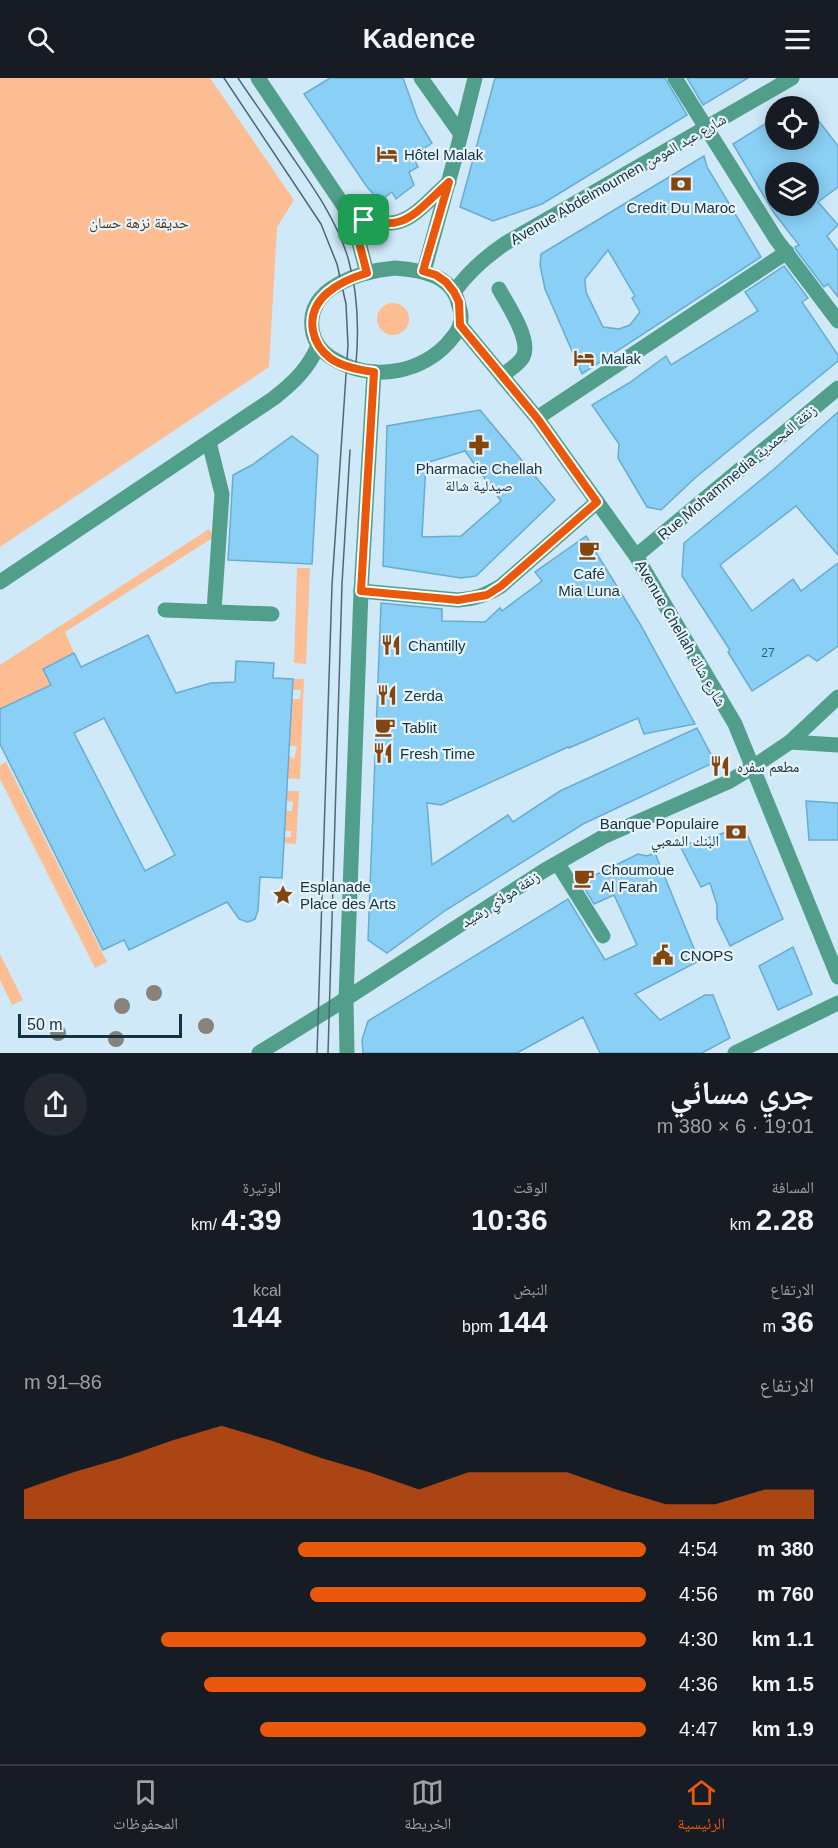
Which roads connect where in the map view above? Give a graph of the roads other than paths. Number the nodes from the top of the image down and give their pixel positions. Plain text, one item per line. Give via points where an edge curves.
1 (258, 78) edge
2 (421, 78) edge
3 (475, 78) edge
4 (675, 78) edge
5 (792, 78) edge
6 (705, 128) junction
7 (460, 133) junction
8 (449, 182) junction
9 (347, 211) junction
10 (787, 252) junction
11 (423, 271) junction
12 (367, 273) junction
13 (498, 288) dead end
14 (454, 292) junction
15 (838, 321) edge
16 (460, 325) junction
17 (318, 346) junction
18 (374, 372) junction
19 (502, 376) junction
20 (838, 388) edge
21 (537, 418) junction
22 (209, 442) junction
23 (597, 502) junction
24 (636, 556) junction
25 (0, 582) edge
26 (361, 591) junction
27 (165, 610) dead end
28 (214, 611) junction
29 (272, 614) dead end
30 (838, 697) edge
31 (790, 742) junction
32 (838, 745) edge
33 (753, 767) junction
34 (558, 864) junction
35 (603, 936) dead end
36 (838, 977) edge
37 (346, 999) junction
38 (838, 1003) edge
39 (259, 1053) edge
40 (347, 1053) edge
41 (735, 1053) edge

1 - 9 street
2 - 7 street
3 - 7 street
4 - 6 street
5 - 6 street, Avenue Abdelmoumen شارع عبد المومن
6 - 10 street
6 - 14 street, Avenue Abdelmoumen شارع عبد المومن via 498,248 481,260
7 - 8 street
8 - 9 street via 422,209 397,222 371,222
8 - 11 street
9 - 12 street
10 - 15 street
10 - 21 street
11 - 12 street via 395,268
11 - 14 street via 436,275
12 - 17 street via 323,295 312,326
13 - 19 street via 526,346 518,363
14 - 16 street via 459,302
16 - 18 street via 430,358 403,370
16 - 19 street, Avenue Chellah شارع شالة
17 - 18 street via 331,359
17 - 22 street via 312,360 292,383
18 - 26 street
19 - 21 street, Avenue Chellah شارع شالة
20 - 24 street, Rue Mohammedia زنقة المحمدية
21 - 23 street, Avenue Chellah شارع شالة
22 - 25 street
22 - 28 street via 222,494
23 - 24 street, Avenue Chellah شارع شالة
23 - 26 street via 487,595 458,600
24 - 33 street, Avenue Chellah شارع شالة via 735,724
26 - 37 street
27 - 28 street
28 - 29 street
30 - 31 street, زنقة مولاي رشيد
31 - 32 street
31 - 33 street, زنقة مولاي رشيد
33 - 34 street, زنقة مولاي رشيد via 728,782 603,837
33 - 36 street, Avenue Chellah شارع شالة
34 - 35 street
34 - 37 street, زنقة مولاي رشيد
37 - 39 street, زنقة مولاي رشيد
37 - 40 street
38 - 41 street

